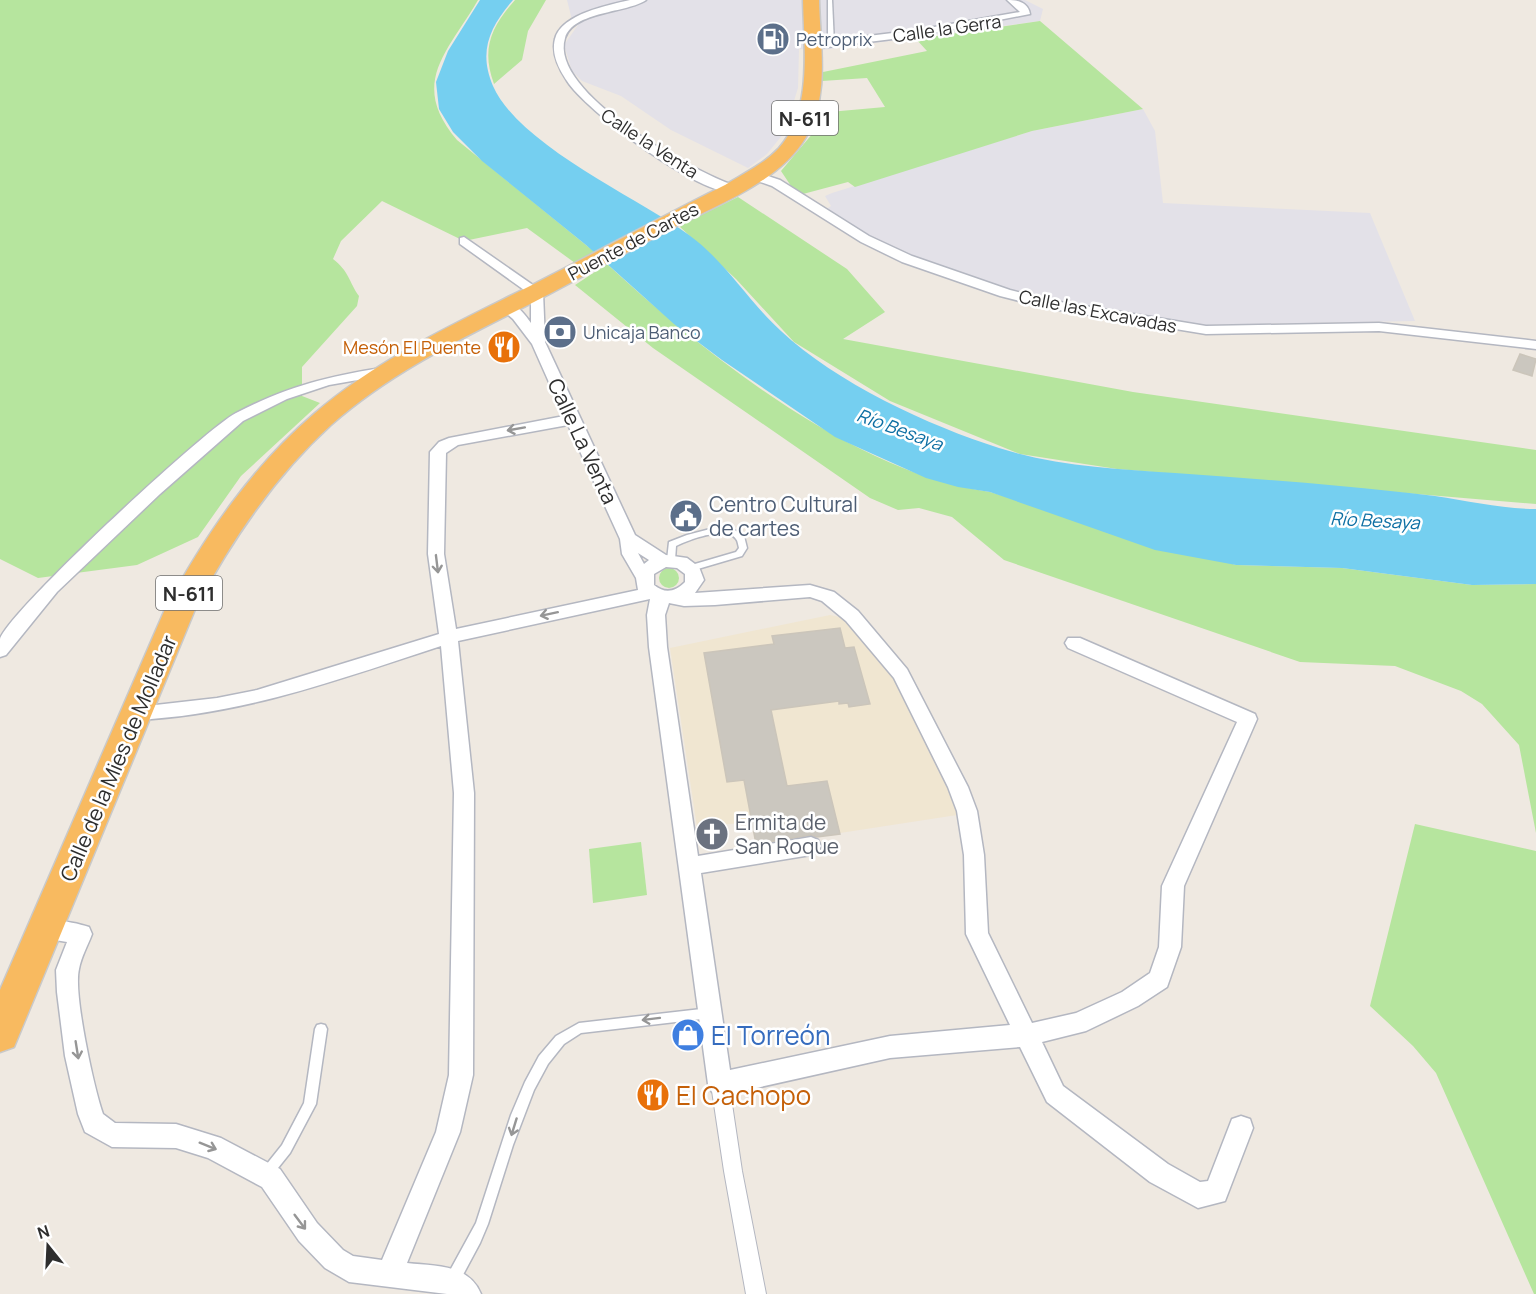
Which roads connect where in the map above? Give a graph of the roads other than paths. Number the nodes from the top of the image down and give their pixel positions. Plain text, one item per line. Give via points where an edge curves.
1 (641, 0) edge
2 (811, 0) edge
3 (830, 0) edge
4 (1012, 0) edge
5 (831, 44) junction
6 (811, 46) junction
7 (756, 176) junction
8 (726, 192) junction
9 (464, 241) dead end
10 (530, 295) junction
11 (538, 342) junction
12 (1536, 345) edge
13 (387, 371) junction
14 (573, 419) junction
15 (628, 539) junction
16 (667, 561) junction
17 (692, 577) junction
18 (657, 591) junction
19 (715, 599) junction
20 (447, 638) junction
21 (1074, 643) dead end
22 (0, 650) edge
23 (136, 713) junction
24 (811, 846) dead end
25 (689, 866) junction
26 (45, 930) junction
27 (710, 1012) junction
28 (321, 1029) dead end
29 (0, 1034) edge
30 (1026, 1035) junction
31 (720, 1084) junction
32 (1241, 1128) dead end
33 (266, 1174) junction
34 (389, 1274) junction
35 (460, 1287) edge
36 (756, 1294) edge

1 - 8 street, Calle la Venta via 603,10 567,28 560,38 559,50 566,72 590,103 615,124
2 - 6 highway, N-611
3 - 5 lane
4 - 5 street, Calle la Gerra via 1024,8 1025,14
5 - 6 street, Calle la Gerra
6 - 7 highway, N-611 via 811,84 802,127 787,152
7 - 8 highway, N-611
7 - 12 street, Calle las Excavadas via 783,187 885,249 1035,301 1206,330 1362,326
8 - 10 highway, Puente de Cartes / N-611
9 - 10 street
10 - 11 street, Calle La Venta via 538,298 540,305
10 - 11 street, Calle La Venta via 523,319
10 - 13 highway, Calle de la Mies de Molladar / N-611
11 - 14 street, Calle La Venta
13 - 22 street via 335,379 299,390 231,423 51,588
13 - 23 highway, Calle de la Mies de Molladar / N-611 via 320,422 242,505 181,608
14 - 15 street, Calle La Venta
14 -> 20 street via 463,438 439,451 436,554
15 - 16 street
15 - 18 street, Calle La Venta via 630,556
16 - 17 street
16 - 17 lane via 672,544 683,539 725,529 741,537 743,548 739,554
16 - 18 street via 652,565
17 - 18 street via 687,592
17 - 19 street
18 - 19 street via 684,600
18 -> 20 street
18 - 25 street via 657,635
19 - 30 street via 798,590 824,594 852,616 901,674 967,812 974,855 977,934
20 - 23 street via 275,692 198,709
20 - 34 street via 464,793 461,1075 448,1132
21 - 30 street via 1248,719 1173,886 1170,947 1160,980 1078,1023
23 - 26 highway, Calle de la Mies de Molladar / N-611
24 - 25 street
25 - 27 street
26 - 29 highway, Calle de la Mies de Molladar / N-611
26 -> 33 street via 81,934 68,970 68,992 77,1056 94,1123 112,1135 190,1139
27 - 31 street
27 -> 35 lane via 567,1032 526,1092
28 - 33 lane via 310,1104 286,1149
30 - 31 street via 890,1047
30 - 32 street via 1055,1094 1159,1173 1198,1195 1216,1192
31 - 36 street
33 -> 34 street via 308,1232 334,1259 349,1269
34 - 35 street

